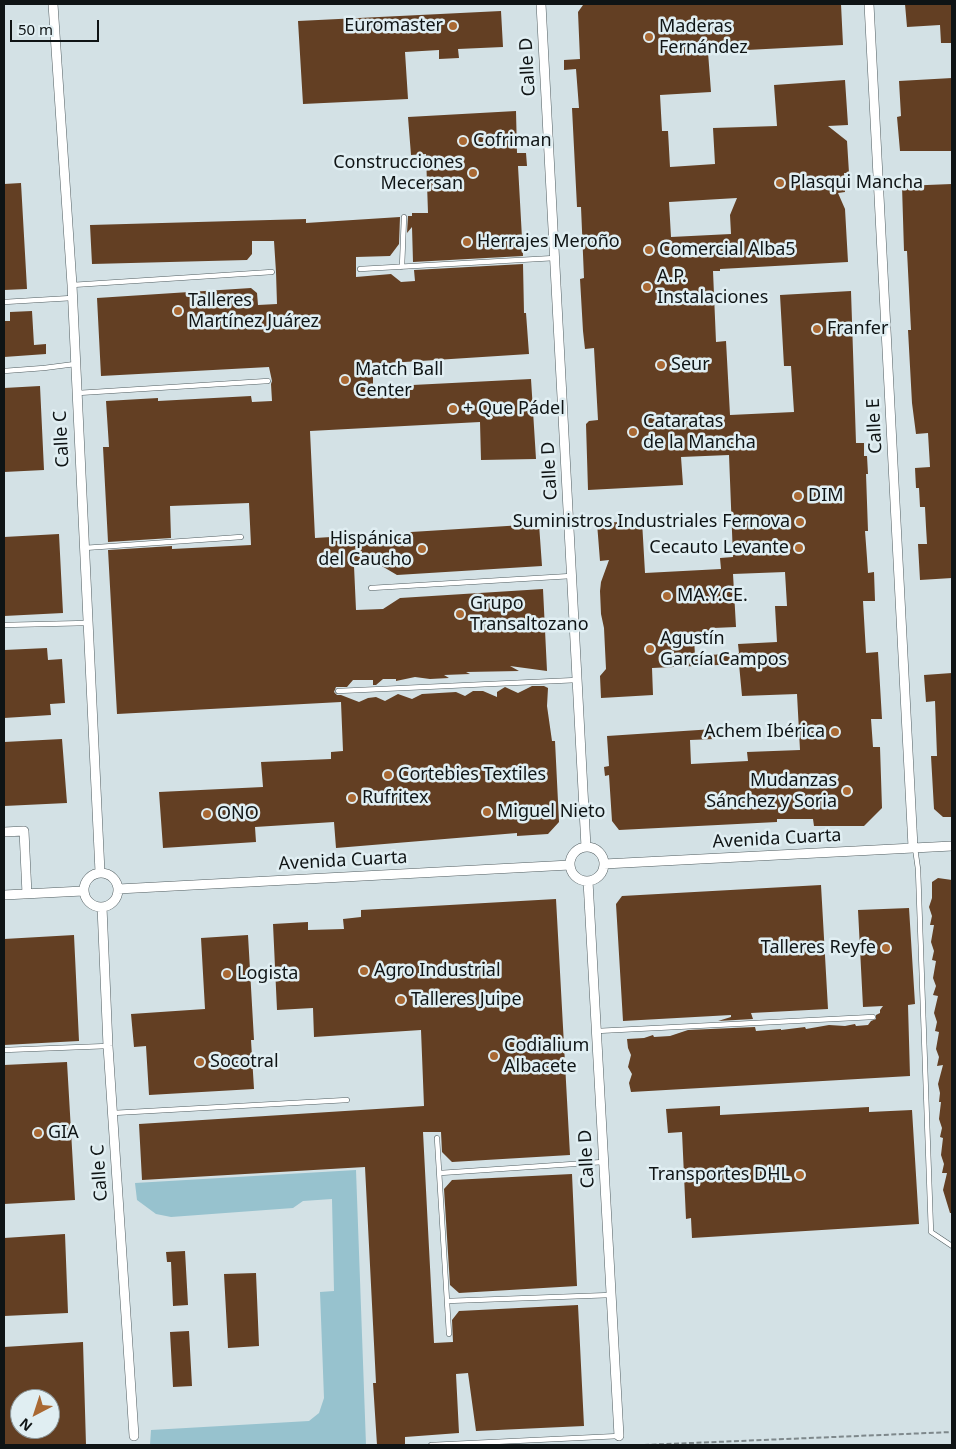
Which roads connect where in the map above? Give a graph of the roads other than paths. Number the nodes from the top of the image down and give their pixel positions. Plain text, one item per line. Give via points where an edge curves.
1 (53, 4) edge
2 (541, 4) edge
3 (869, 4) edge
4 (404, 217) dead end
5 (555, 258) junction
6 (402, 267) junction
7 (360, 269) dead end
8 (272, 272) dead end
9 (72, 285) junction
10 (72, 298) junction
11 (4, 302) edge
12 (75, 364) junction
13 (4, 371) edge
14 (268, 381) dead end
15 (76, 393) junction
16 (241, 537) dead end
17 (84, 548) junction
18 (572, 576) junction
19 (370, 588) dead end
20 (87, 623) junction
21 (4, 626) edge
22 (578, 680) junction
23 (338, 691) dead end
24 (4, 832) edge
25 (952, 846) edge
26 (586, 847) junction
27 (914, 847) junction
28 (604, 864) junction
29 (570, 865) junction
30 (100, 872) junction
31 (588, 881) junction
32 (118, 889) junction
33 (84, 891) junction
34 (27, 894) junction
35 (4, 895) edge
36 (102, 908) junction
37 (873, 1016) dead end
38 (597, 1031) junction
39 (108, 1046) junction
40 (4, 1050) edge
41 (346, 1100) dead end
42 (113, 1113) junction
43 (437, 1138) dead end
44 (603, 1162) junction
45 (440, 1173) junction
46 (952, 1246) edge
47 (611, 1295) junction
48 (447, 1301) junction
49 (449, 1334) dead end
50 (134, 1436) dead end
51 (619, 1436) joint
52 (430, 1445) edge

1 - 9 street, Calle C
2 - 5 street, Calle D
3 - 27 street, Calle E
4 - 6 lane
5 - 6 lane
5 - 18 street, Calle D
6 - 7 lane
8 - 9 lane
9 - 10 street, Calle C
10 - 11 lane
10 - 12 street, Calle C
12 - 13 lane
12 - 15 street, Calle C
14 - 15 lane
15 - 17 street, Calle C
16 - 17 lane
17 - 20 street, Calle C
18 - 19 lane
18 - 22 street, Calle D
20 - 21 lane
20 - 30 street, Calle C
22 - 23 lane
22 - 26 street, Calle D
24 - 34 street via 24,831
25 - 27 street, Avenida Cuarta
26 - 28 street via 598,851
26 - 29 street via 571,856
27 - 28 street, Avenida Cuarta
27 - 46 lane via 918,869 931,1232
28 - 31 street via 600,874
29 - 31 street via 576,878
29 - 32 street, Avenida Cuarta
30 - 32 street via 114,878
30 - 33 street via 89,876
31 - 38 street, Calle D
32 - 36 street via 111,904
33 - 34 street
33 - 36 street via 90,904
34 - 35 street
36 - 39 street, Calle C
37 - 38 lane
38 - 44 street, Calle D
39 - 40 lane
39 - 42 street, Calle C
41 - 42 lane
42 - 50 street, Calle C
43 - 45 lane
44 - 45 lane
44 - 47 street, Calle D
45 - 48 lane
47 - 48 lane
47 - 51 street, Calle D
48 - 49 lane
51 - 52 lane

